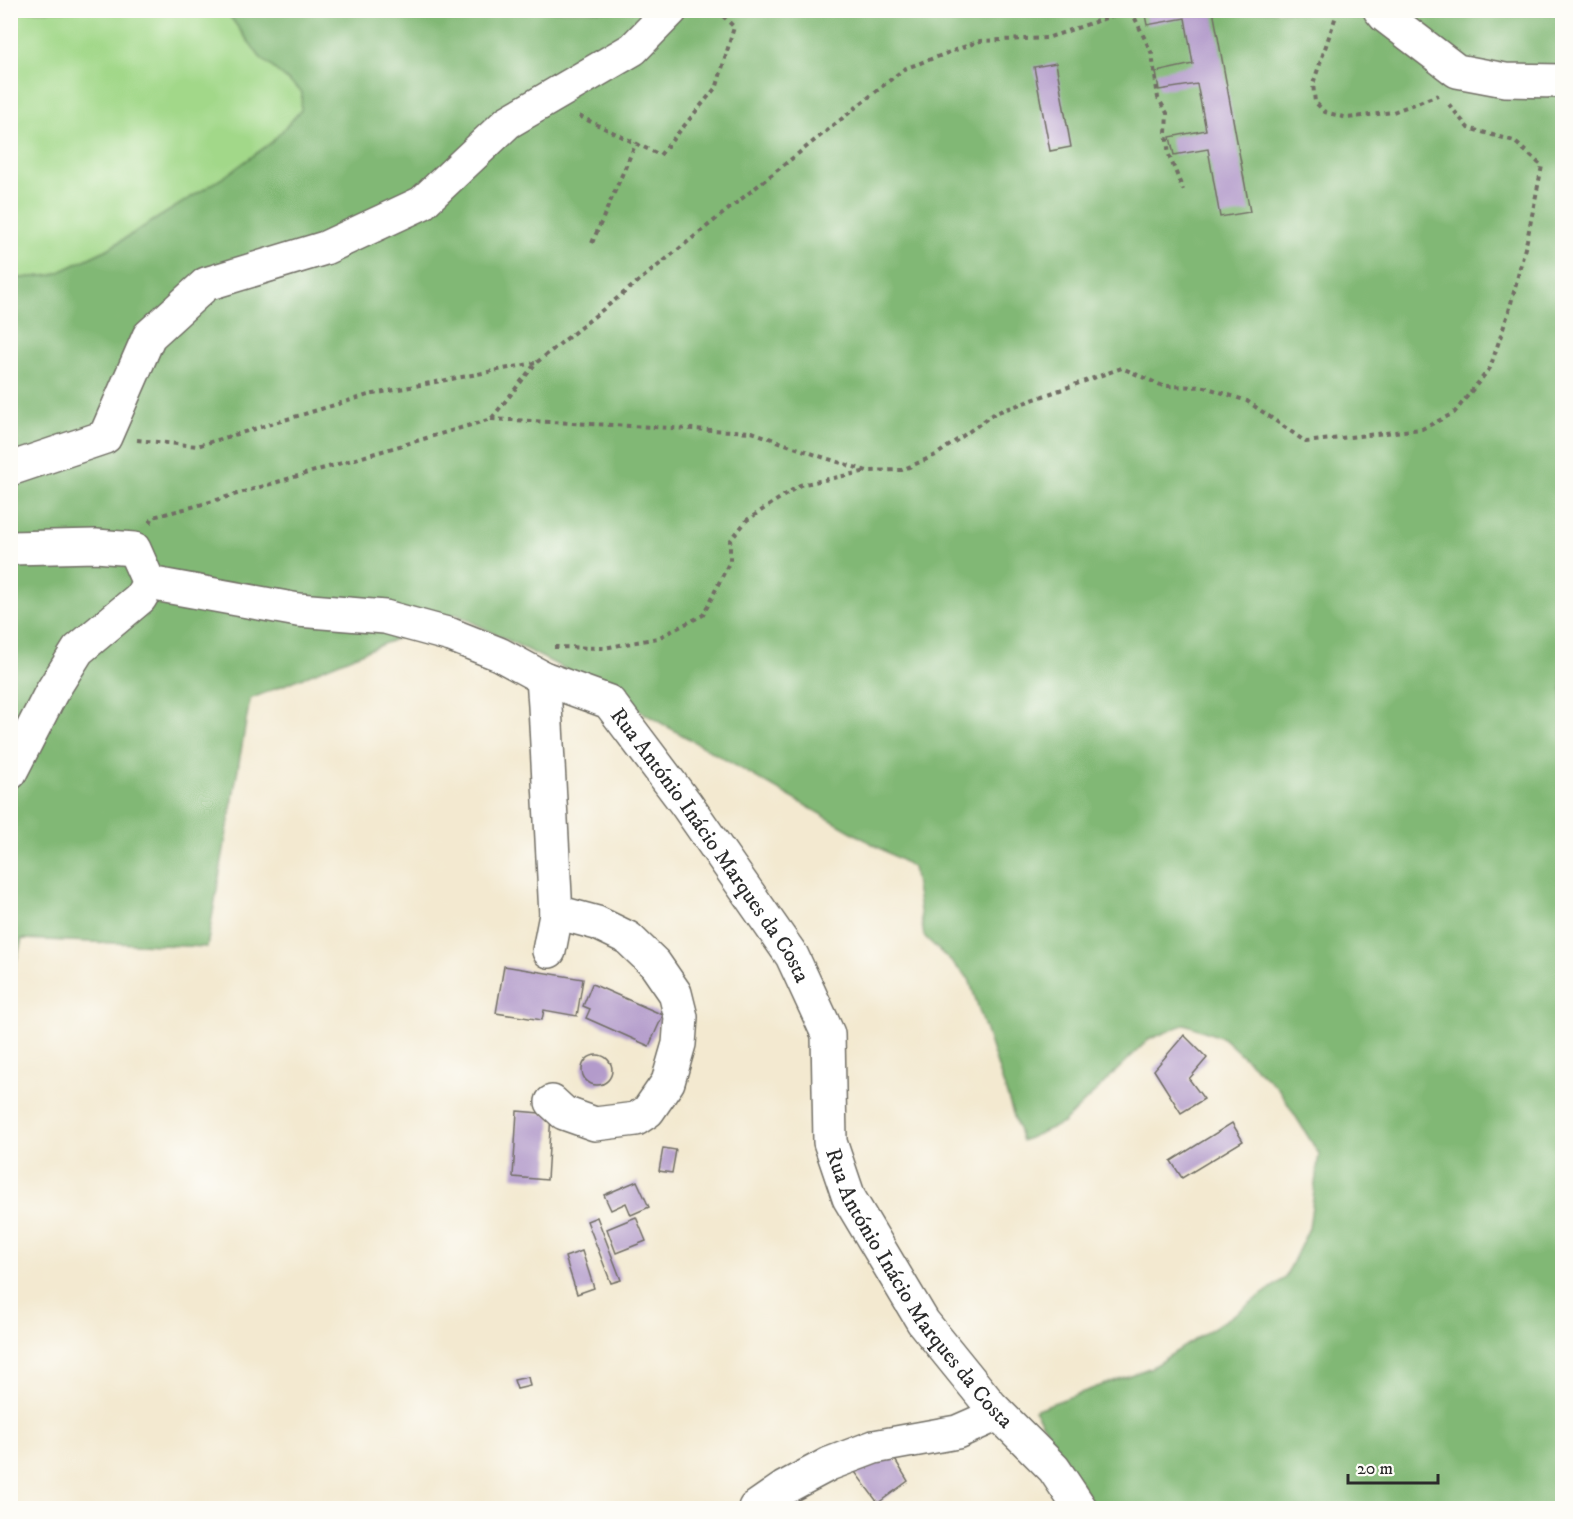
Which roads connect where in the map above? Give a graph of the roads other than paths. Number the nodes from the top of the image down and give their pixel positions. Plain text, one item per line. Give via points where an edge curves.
1 (671, 10) edge
2 (1380, 10) edge
3 (1563, 81) edge
4 (10, 469) edge
5 (10, 548) edge
6 (149, 583) junction
7 (544, 662) junction
8 (10, 773) edge
9 (556, 912) junction
10 (549, 951) dead end
11 (552, 1102) dead end
12 (999, 1414) junction
13 (755, 1509) edge
14 (1080, 1509) edge

1 - 4 street via 633,49 508,122 422,203 325,248 207,284 149,336 105,437
2 - 3 street via 1457,71 1505,80
5 - 6 street via 134,549
6 - 7 street, Rua António Inácio Marques da Costa via 298,610 385,617 451,635 499,654
6 - 8 street via 140,598 78,650
7 - 9 street
7 - 12 street, Rua António Inácio Marques da Costa via 609,702 792,956 828,1034 830,1142 849,1198 923,1322
9 - 10 street
9 - 11 street via 597,923 628,938 655,964 675,993 681,1017 679,1044 668,1082 648,1111 636,1119 595,1124 564,1113
12 - 13 street via 957,1432 874,1447 829,1464
12 - 14 street, Rua António Inácio Marques da Costa via 1054,1469

